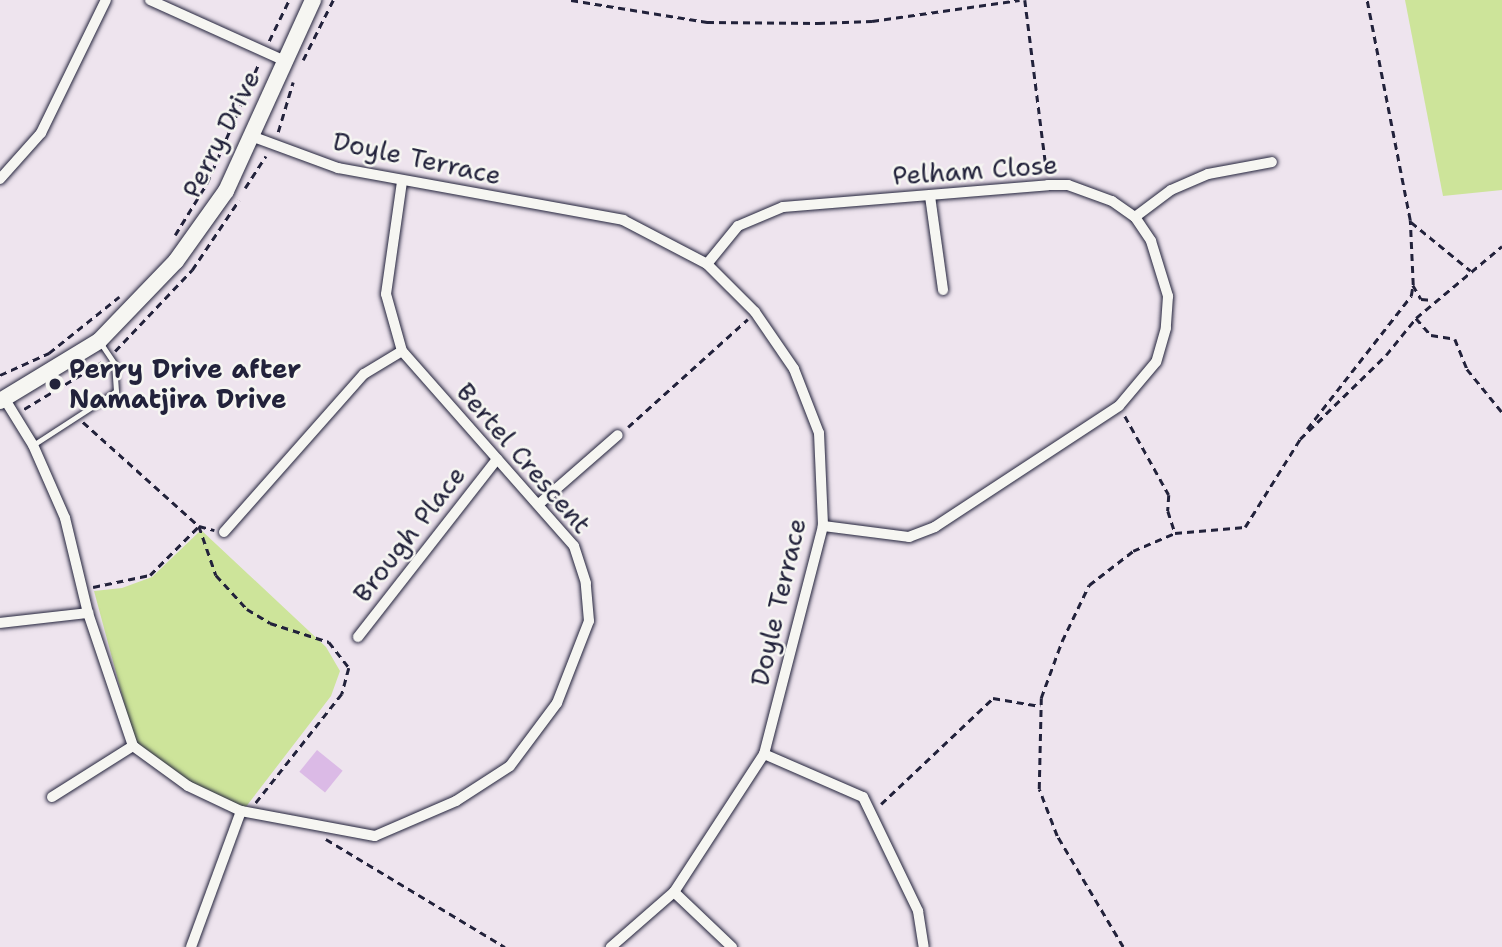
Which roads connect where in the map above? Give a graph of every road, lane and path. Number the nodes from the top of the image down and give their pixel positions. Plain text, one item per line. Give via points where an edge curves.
1 (106, 0) edge
2 (150, 0) edge
3 (289, 0) edge
4 (313, 0) edge
5 (571, 0) edge
6 (1020, 0) edge
7 (1025, 0) edge
8 (1367, 0) edge
9 (263, 51) junction
10 (285, 61) junction
11 (251, 136) junction
12 (1272, 162) dead end
13 (0, 178) edge
14 (402, 182) junction
15 (1048, 185) junction
16 (930, 197) junction
17 (1135, 217) junction
18 (1410, 220) junction
19 (173, 238) dead end
20 (1502, 246) edge
21 (707, 264) junction
22 (1471, 271) junction
23 (1413, 285) junction
24 (943, 290) dead end
25 (122, 294) dead end
26 (1435, 301) junction
27 (755, 312) junction
28 (1416, 318) junction
29 (99, 341) junction
30 (402, 351) junction
31 (109, 357) junction
32 (0, 375) edge
33 (2, 400) edge
34 (1119, 406) junction
35 (24, 408) dead end
36 (1502, 412) edge
37 (79, 417) junction
38 (618, 435) joint
39 (1300, 439) junction
40 (33, 445) junction
41 (496, 459) junction
42 (540, 503) junction
43 (199, 526) junction
44 (823, 526) junction
45 (224, 532) joint
46 (1175, 533) junction
47 (82, 588) junction
48 (88, 612) junction
49 (0, 623) edge
50 (358, 637) dead end
51 (1040, 706) junction
52 (133, 746) junction
53 (764, 754) junction
54 (52, 797) dead end
55 (241, 811) junction
56 (871, 813) junction
57 (320, 835) dead end
58 (674, 892) junction
59 (191, 947) edge
60 (505, 947) edge
61 (611, 947) edge
62 (732, 947) edge
63 (923, 947) edge
64 (1122, 947) edge

1 - 13 street via 41,133
2 - 9 street
3 - 9 path
4 - 10 street, Perry Drive
5 - 6 path via 707,22 804,23 872,20
7 - 15 path
8 - 18 path
9 - 10 street
9 - 19 path via 207,183
10 - 11 street, Perry Drive
11 - 14 street, Doyle Terrace via 338,168
11 - 29 street, Perry Drive via 226,191 176,261
12 - 17 street via 1208,174 1171,190
14 - 21 street, Doyle Terrace via 623,220
14 - 30 street, Bertel Crescent via 386,294
15 - 16 street, Pelham Close
15 - 17 street, Pelham Close via 1089,191
16 - 21 street, Pelham Close via 783,207 738,226
16 - 24 street
17 - 34 street via 1161,267 1168,296 1166,328 1156,362
18 - 22 path
18 - 23 path
20 - 22 path
21 - 27 street, Doyle Terrace
22 - 26 path
23 - 26 path via 1421,299
23 - 39 path via 1410,296
25 - 32 path via 49,352
26 - 28 path
27 - 38 path
27 - 44 street, Doyle Terrace via 794,369 819,433
28 - 36 path via 1431,335 1455,339 1467,369
28 - 39 path via 1386,355
29 - 31 lane
29 - 33 street, Perry Drive
30 - 41 street, Bertel Crescent
30 - 45 street via 364,374
31 - 35 path
31 - 37 lane via 117,373 116,391
33 - 40 street
34 - 44 street via 935,527 909,537
34 - 46 path via 1169,495
37 - 40 lane
37 - 43 path
38 - 42 street
39 - 46 path via 1245,527
40 - 47 street via 65,518
41 - 42 street, Bertel Crescent
41 - 50 street, Brough Place
42 - 55 street, Bertel Crescent via 574,547 586,583 589,621 557,703 510,766 456,801 375,836
43 - 45 path
43 - 47 path via 150,575
43 - 55 path via 216,575 247,609 270,623 329,642 349,668 342,694 302,749 257,802
44 - 53 street, Doyle Terrace
46 - 51 path via 1133,551 1089,585 1062,640
47 - 48 street
48 - 49 street
48 - 52 street
51 - 56 path via 993,698
51 - 64 path via 1039,789 1057,836
52 - 54 street
52 - 55 street, Bertel Crescent via 188,786
53 - 56 street via 863,797
53 - 58 street, Doyle Terrace
55 - 59 street
56 - 63 street via 918,911
57 - 60 path
58 - 61 street, Doyle Terrace
58 - 62 street

